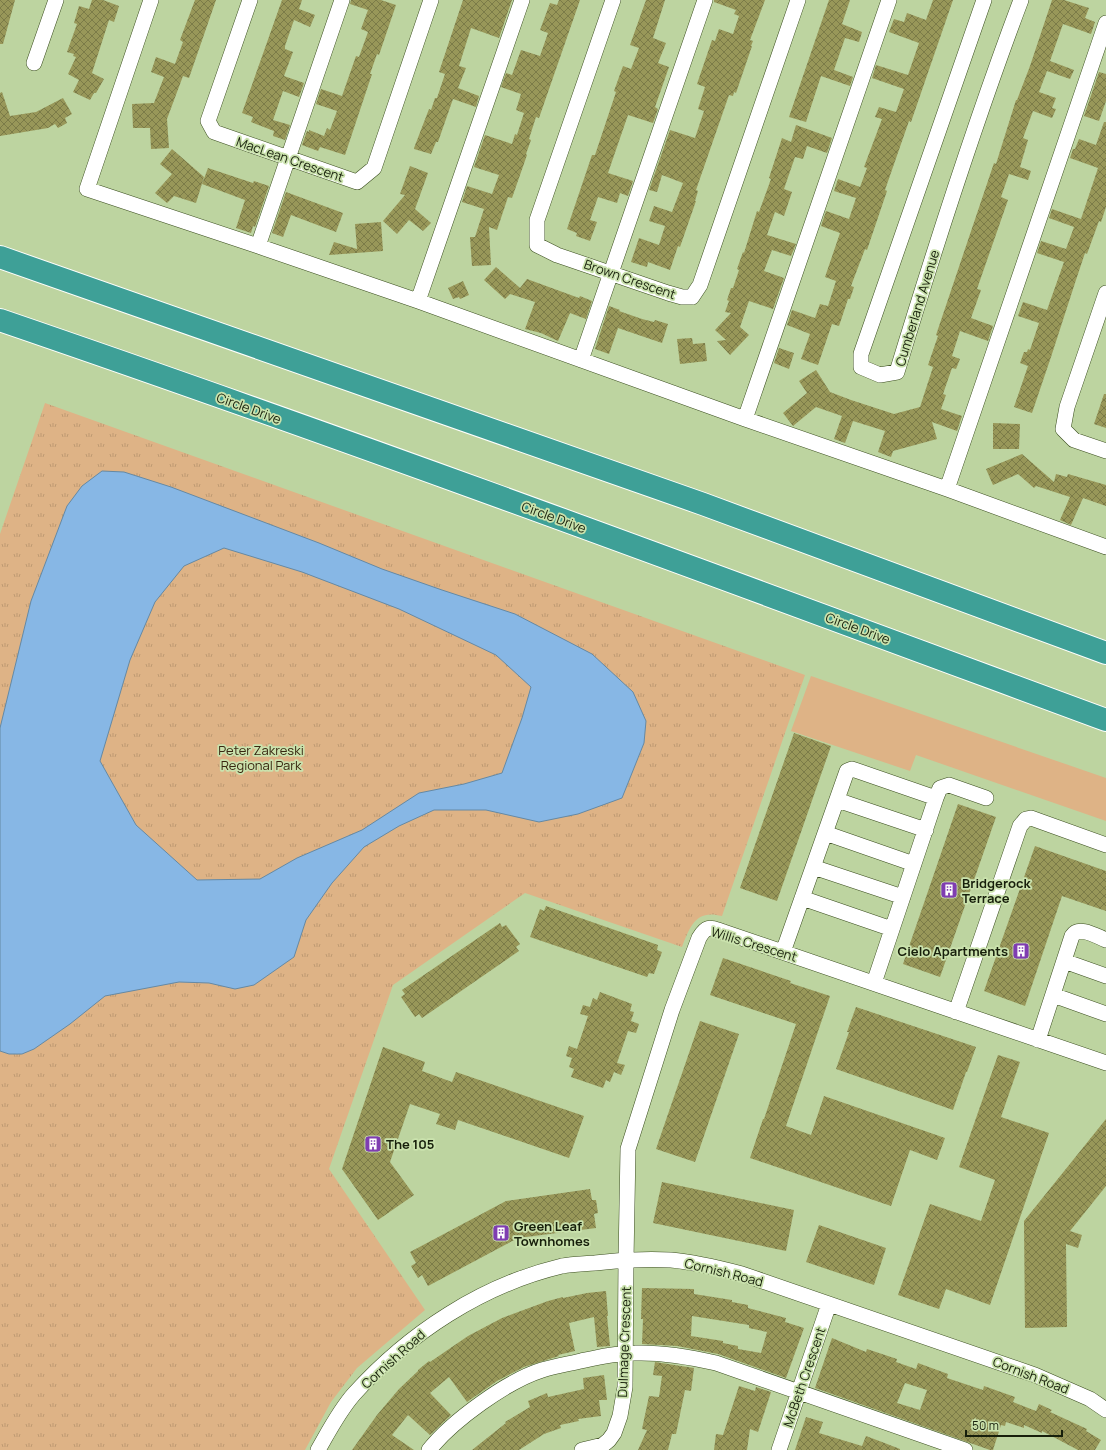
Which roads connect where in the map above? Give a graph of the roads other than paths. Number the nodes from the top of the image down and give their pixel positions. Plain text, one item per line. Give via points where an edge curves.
1 (56, 0) edge
2 (151, 0) edge
3 (250, 0) edge
4 (342, 0) edge
5 (432, 0) edge
6 (522, 0) edge
7 (613, 0) edge
8 (705, 0) edge
9 (798, 0) edge
10 (889, 0) edge
11 (984, 0) edge
12 (1021, 0) edge
13 (1106, 23) edge
14 (34, 63) dead end
15 (288, 157) junction
16 (258, 246) junction
17 (0, 256) edge
18 (612, 273) junction
19 (1106, 293) edge
20 (418, 302) junction
21 (0, 320) edge
22 (0, 326) edge
23 (102, 355) junction
24 (581, 360) junction
25 (745, 419) junction
26 (1106, 451) edge
27 (947, 489) junction
28 (1106, 547) edge
29 (1106, 652) edge
30 (1106, 720) edge
31 (936, 798) junction
32 (986, 798) dead end
33 (837, 800) junction
34 (926, 830) junction
35 (825, 833) junction
36 (1106, 845) edge
37 (914, 864) junction
38 (813, 867) junction
39 (903, 897) junction
40 (802, 898) junction
41 (892, 929) junction
42 (1106, 940) edge
43 (784, 952) junction
44 (1064, 961) junction
45 (1106, 976) edge
46 (874, 983) junction
47 (1053, 995) junction
48 (956, 1012) junction
49 (1106, 1014) edge
50 (1038, 1040) junction
51 (1106, 1063) edge
52 (626, 1260) junction
53 (829, 1304) junction
54 (626, 1353) junction
55 (799, 1392) junction
56 (1106, 1410) edge
57 (318, 1450) edge
58 (429, 1450) edge
59 (582, 1450) edge
60 (779, 1450) edge
61 (965, 1450) edge

1 - 14 street
2 - 16 street via 86,190
3 - 15 street, MacLean Crescent via 208,121 214,132
4 - 15 street
5 - 15 street, MacLean Crescent via 374,168 357,182
6 - 20 street
7 - 18 street, Brown Crescent via 537,220 537,245 557,255
8 - 18 street
9 - 18 street, Brown Crescent via 700,285 692,297 668,293
10 - 25 street
11 - 12 street, Cumberland Avenue via 861,354 860,367 880,375 897,372 945,217
13 - 27 street
15 - 16 street
16 - 20 street
17 - 29 highway via 710,507
18 - 24 street
19 - 26 street via 1067,407 1063,429 1074,440
20 - 24 street
21 - 23 highway, Circle Drive
22 - 23 highway
23 - 30 highway, Circle Drive via 662,556
24 - 25 street
25 - 27 street
27 - 28 street
31 - 32 street via 940,788 949,785
31 - 33 street via 850,769 846,773
31 - 34 street
33 - 34 street
33 - 35 street
34 - 37 street
35 - 37 street
35 - 38 street
36 - 48 street via 1031,818 1023,822
37 - 39 street
38 - 39 street
38 - 40 street
39 - 41 street
40 - 41 street
40 - 43 street
41 - 46 street
42 - 44 street via 1077,931 1072,936
43 - 46 street, Willis Crescent
43 - 52 street, Willis Crescent via 710,927 704,930 699,938 673,1007 628,1149
44 - 45 street
44 - 47 street
46 - 48 street, Willis Crescent
47 - 49 street
47 - 50 street
48 - 50 street, Willis Crescent
50 - 51 street, Willis Crescent
52 - 53 street, Cornish Road via 671,1260 706,1265 742,1274
52 - 54 street, Dulmage Crescent
52 - 57 street, Cornish Road via 563,1266 501,1285 448,1315 392,1356 354,1395 336,1418
53 - 55 street, McBeth Crescent
53 - 56 street, Cornish Road via 1035,1375 1090,1399
54 - 55 street via 677,1356 716,1363
54 - 58 street via 542,1370 524,1377 471,1410
54 - 59 street, Dulmage Crescent via 625,1387 614,1433 602,1445
55 - 60 street, McBeth Crescent
55 - 61 street

